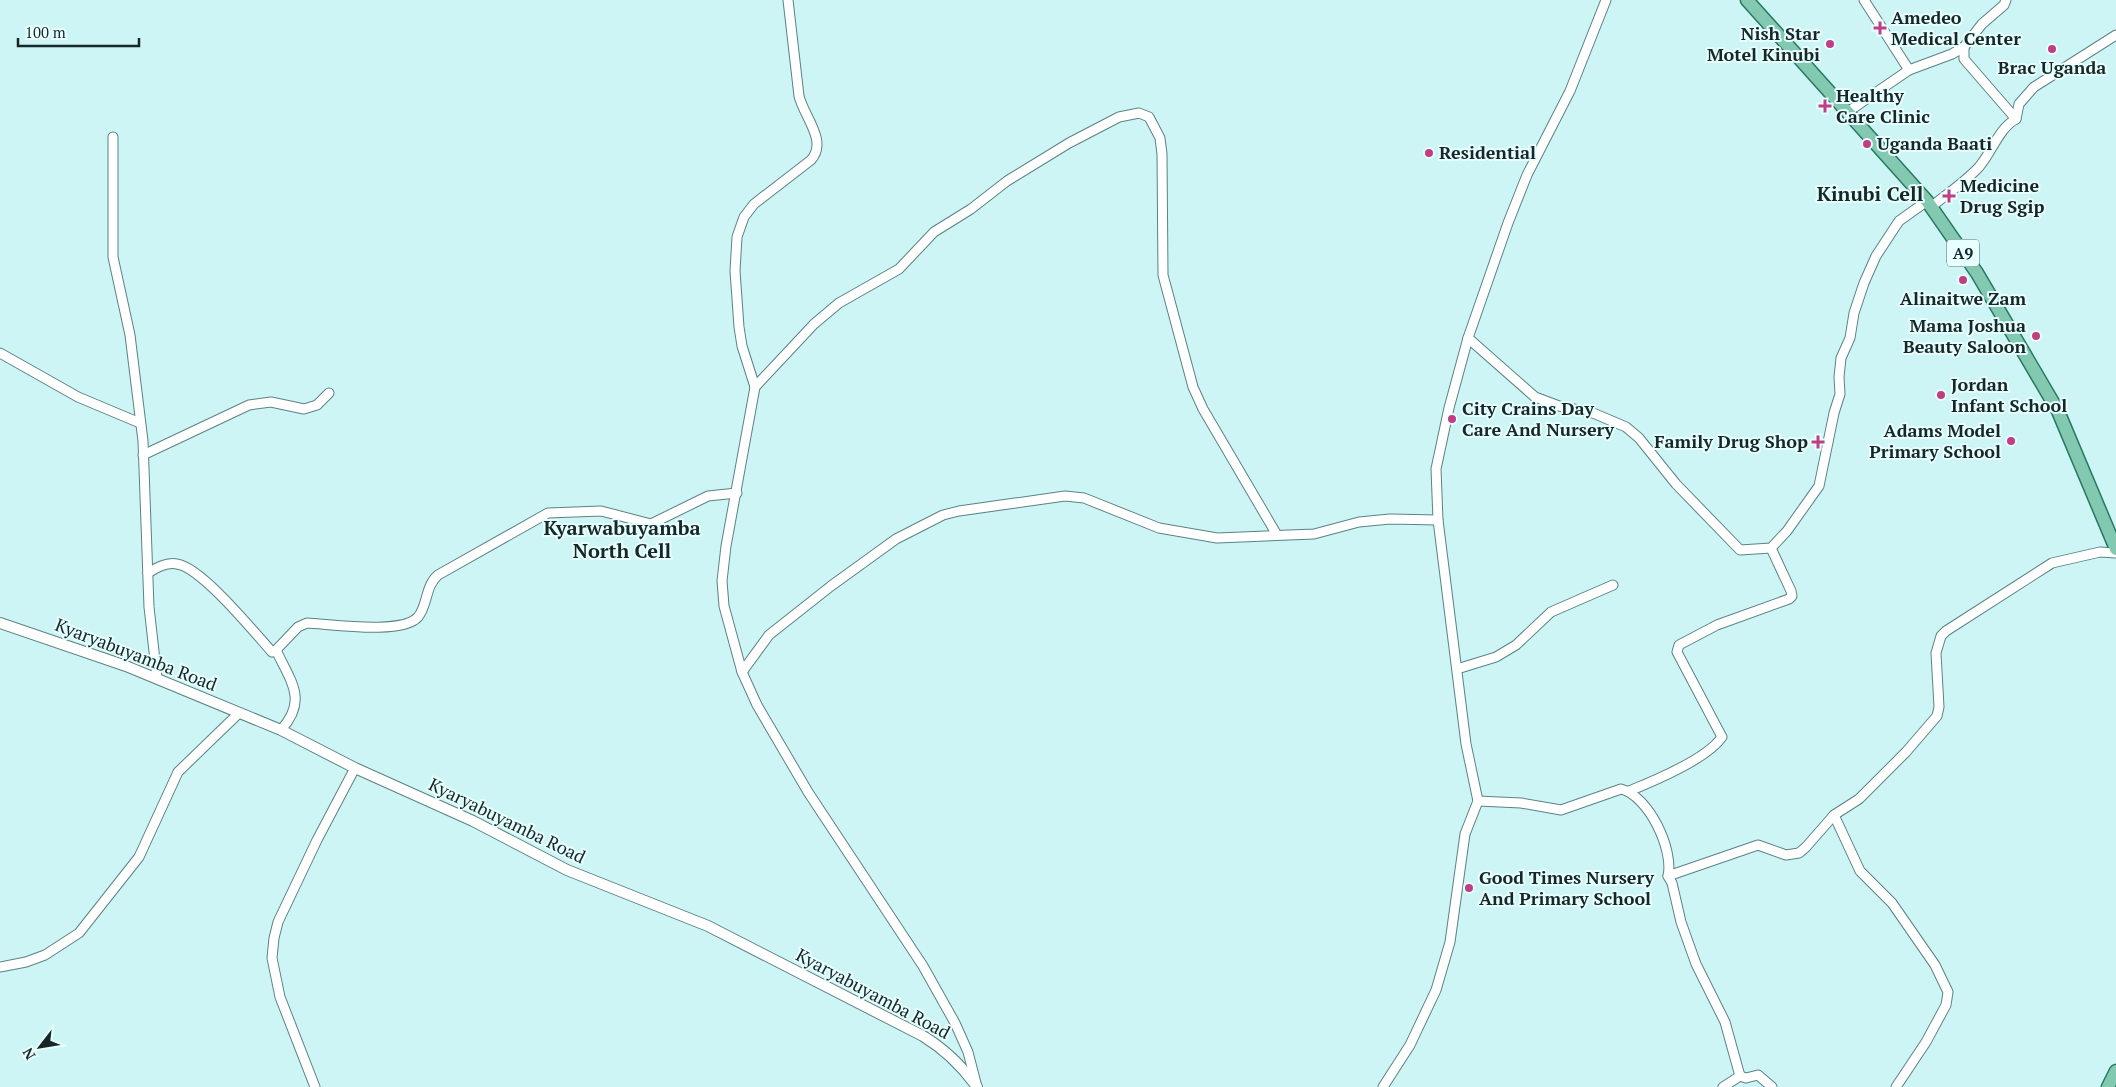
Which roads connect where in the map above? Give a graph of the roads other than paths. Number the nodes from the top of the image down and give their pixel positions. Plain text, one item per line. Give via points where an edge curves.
1 (788, 0) edge
2 (1606, 0) edge
3 (1747, 0) edge
4 (1864, 0) edge
5 (2006, 0) edge
6 (2116, 35) edge
7 (1964, 47) junction
8 (1909, 70) junction
9 (1849, 111) junction
10 (2016, 119) junction
11 (114, 138) dead end
12 (1929, 204) junction
13 (1468, 338) junction
14 (0, 354) edge
15 (755, 387) junction
16 (330, 393) dead end
17 (140, 423) junction
18 (143, 455) junction
19 (737, 494) junction
20 (1438, 520) junction
21 (1277, 535) junction
22 (1771, 548) junction
23 (2116, 549) edge
24 (2116, 553) edge
25 (148, 573) junction
26 (1612, 585) dead end
27 (0, 623) edge
28 (276, 650) junction
29 (1457, 669) junction
30 (742, 672) junction
31 (157, 678) junction
32 (239, 713) junction
33 (281, 730) junction
34 (355, 768) junction
35 (1629, 791) junction
36 (1478, 801) junction
37 (1834, 815) junction
38 (1668, 876) junction
39 (0, 967) edge
40 (2116, 1071) edge
41 (1740, 1076) junction
42 (315, 1087) edge
43 (978, 1087) edge
44 (1383, 1087) edge
45 (1723, 1087) edge
46 (1772, 1087) edge
47 (1896, 1087) edge
48 (2108, 1087) edge

1 - 15 street via 799,96 819,145 811,160 754,204 744,217 737,237 735,271 739,327
2 - 13 street via 1570,91 1527,175
3 - 9 main road, A9
4 - 8 street
5 - 7 street
6 - 10 street via 2034,87 2019,104
7 - 8 street
7 - 10 street via 1964,59
8 - 9 street
9 - 12 main road, A9
10 - 12 street via 2006,124 1978,167
11 - 17 street via 113,257 130,335
12 - 22 street via 1899,221 1876,256 1864,283 1850,338 1841,358 1840,394 1819,486
12 - 23 main road, A9 via 1977,273 2058,411
13 - 20 street via 1436,469
13 - 22 street via 1535,397 1626,427 1740,550
14 - 17 street via 78,397
15 - 19 street
15 - 21 street via 814,324 839,303 899,269 934,232 1053,152 1119,117 1139,113 1149,117 1160,138 1163,275 1193,387
16 - 18 street via 311,408 304,409 271,402 249,404
17 - 18 street
18 - 25 street
19 - 28 street via 708,496 651,524 601,511 548,513 438,575 418,616 410,623 390,627 307,623 298,627
19 - 30 street via 722,581 724,606
20 - 21 street via 1390,519 1359,522 1314,534
20 - 29 street
21 - 30 street via 1217,538 1159,528 1084,498 1065,496 943,515 896,539 823,592 769,635
22 - 35 street via 1792,596 1717,625 1679,645 1677,652 1722,737 1708,750 1668,774
24 - 37 street via 2100,552 2052,563 1946,631 1936,653 1940,707 1937,716 1859,799
25 - 28 street via 159,566 175,563 191,570 272,652
25 - 31 street
26 - 29 street via 1552,612 1516,645 1496,657
27 - 31 street, Kyaryabuyamba Road via 86,650
28 - 33 street via 297,703 291,719
29 - 36 street via 1466,744
30 - 43 street via 808,792 942,998 968,1052
31 - 32 street, Kyaryabuyamba Road
32 - 33 street, Kyaryabuyamba Road
32 - 39 street via 178,772 139,857 79,933 45,955
33 - 34 street, Kyaryabuyamba Road
34 - 42 street via 317,840 278,922 274,938 273,966 280,997
34 - 43 street, Kyaryabuyamba Road via 473,821 567,870 708,926 898,1023 944,1048
35 - 36 street via 1621,789 1560,810 1521,803
35 - 38 street via 1653,817 1667,848
36 - 44 street via 1465,834 1452,934 1436,990 1410,1044
37 - 38 street via 1806,846 1793,855 1774,853 1758,845
37 - 47 street via 1860,871 1892,903 1935,965 1948,992 1946,1005 1926,1042
38 - 41 street via 1696,964 1725,1022
40 - 48 main road
41 - 45 street
41 - 46 street via 1758,1075

